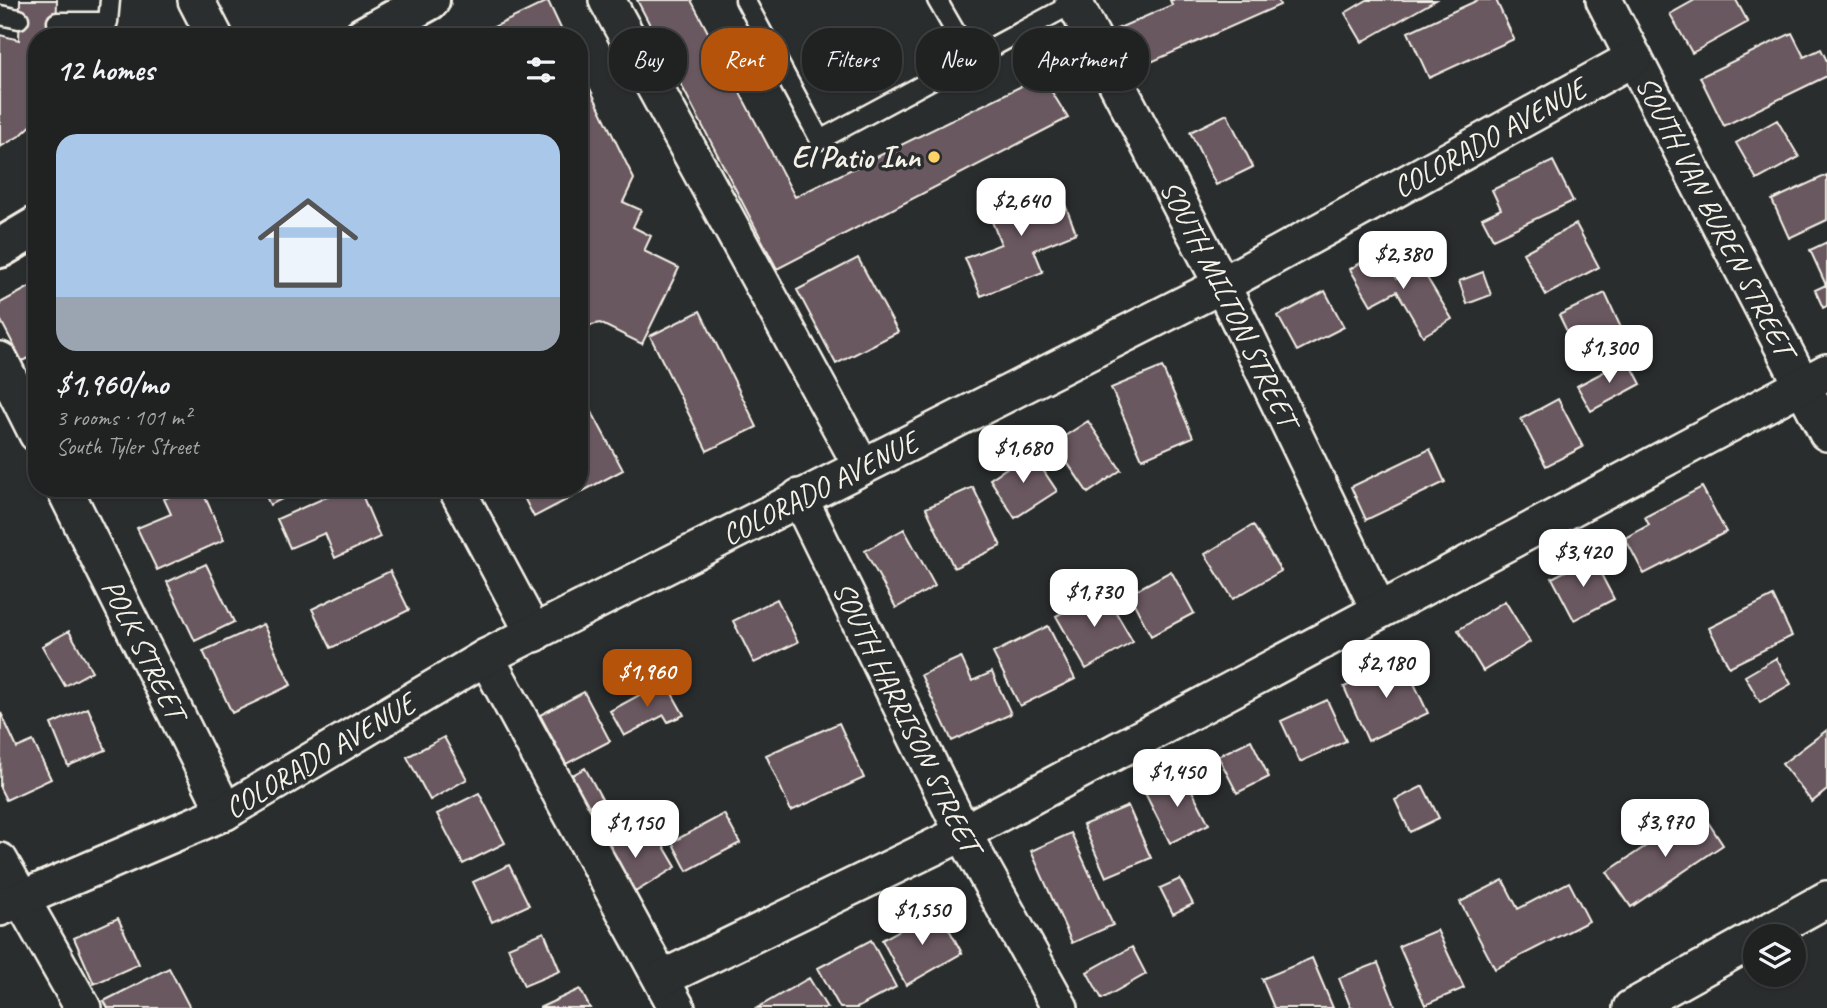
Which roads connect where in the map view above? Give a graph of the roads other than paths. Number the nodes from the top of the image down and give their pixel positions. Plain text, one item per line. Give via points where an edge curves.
1 (110, 0) edge
2 (196, 0) edge
3 (429, 0) edge
4 (607, 0) edge
5 (745, 0) edge
6 (937, 0) edge
7 (1604, 0) edge
8 (1074, 1) edge
9 (0, 15) edge
10 (19, 19) dead end
11 (57, 22) dead end
12 (104, 28) edge
13 (112, 28) edge
14 (210, 28) edge
15 (379, 28) edge
16 (953, 28) edge
17 (999, 43) edge
18 (1634, 58) junction
19 (916, 88) edge
20 (28, 231) edge
21 (0, 248) edge
22 (1222, 285) junction
23 (0, 360) edge
24 (1815, 378) edge
25 (28, 416) edge
26 (1827, 433) edge
27 (862, 467) junction
28 (68, 497) edge
29 (461, 497) edge
30 (799, 497) junction
31 (1379, 610) junction
32 (534, 634) junction
33 (486, 657) junction
34 (225, 812) junction
35 (964, 833) junction
36 (0, 861) edge
37 (1827, 899) edge
38 (9, 903) edge
39 (1781, 924) edge
40 (1743, 945) edge
41 (670, 993) edge
42 (83, 1008) edge
43 (1060, 1008) edge
44 (1631, 1008) edge

1 - 13 lane
2 - 14 street
3 - 15 street
4 - 27 street
5 - 19 lane via 820,139
6 - 16 lane
7 - 18 street, SOUTH VAN BUREN STREET
8 - 17 lane
8 - 22 street, SOUTH MILTON STREET
9 - 10 lane
11 - 12 lane
18 - 22 street, COLORADO AVENUE
18 - 24 street, SOUTH VAN BUREN STREET
20 - 21 street
22 - 27 street, COLORADO AVENUE
22 - 31 street, SOUTH MILTON STREET
23 - 25 street
24 - 26 street, SOUTH VAN BUREN STREET
24 - 31 street
27 - 30 street, COLORADO AVENUE
28 - 34 street, POLK STREET
29 - 32 street
30 - 32 street, COLORADO AVENUE
30 - 35 street, SOUTH HARRISON STREET
31 - 35 street
32 - 33 street, COLORADO AVENUE
33 - 34 street, COLORADO AVENUE
33 - 41 street
34 - 38 street, COLORADO AVENUE
35 - 41 street
35 - 43 street, SOUTH HARRISON STREET
36 - 38 street
37 - 39 street
38 - 42 street
40 - 44 street

